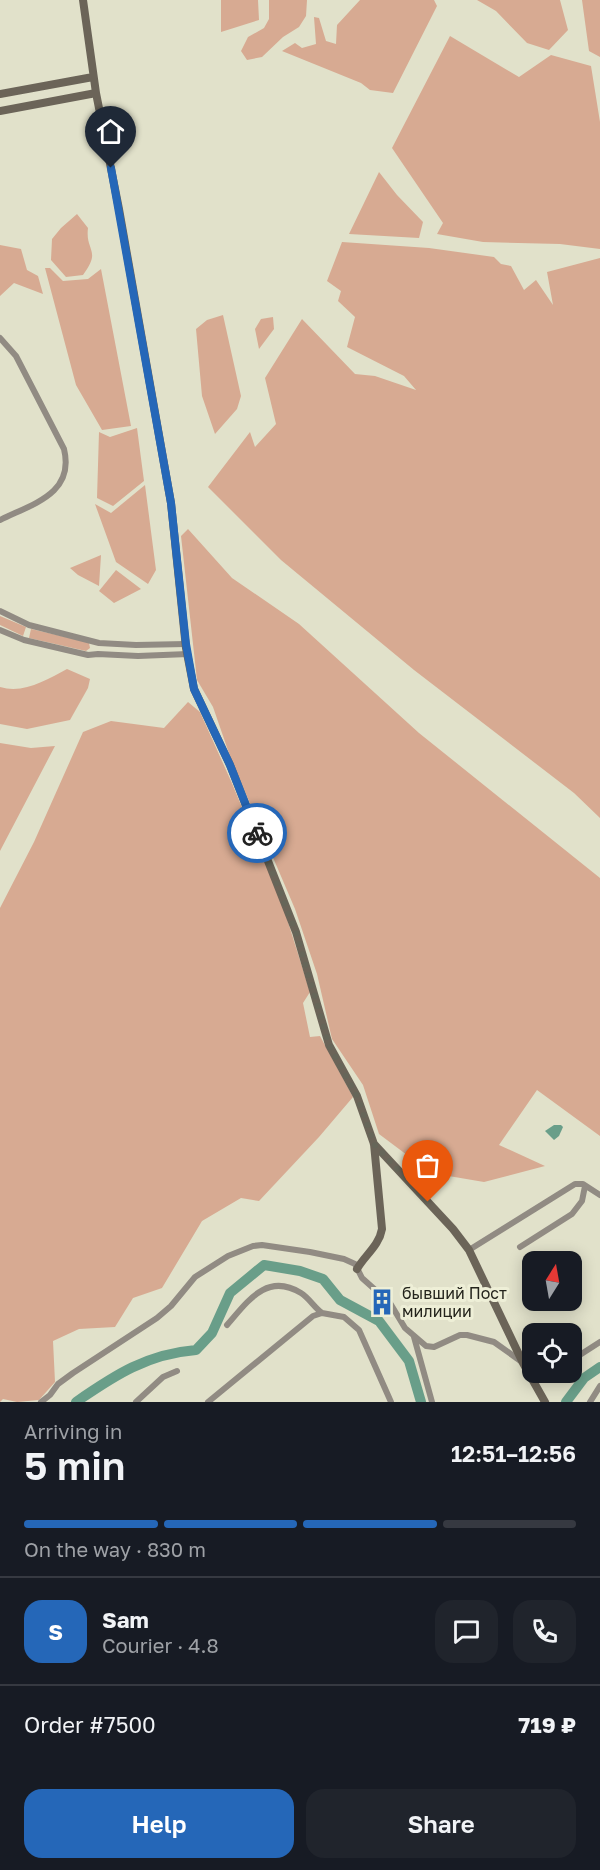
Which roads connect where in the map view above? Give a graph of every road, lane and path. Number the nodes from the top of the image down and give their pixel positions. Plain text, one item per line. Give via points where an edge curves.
1 (82, 0) edge
2 (93, 77) junction
3 (27, 90) junction
4 (96, 93) junction
5 (0, 94) edge
6 (31, 105) junction
7 (0, 111) edge
8 (0, 338) edge
9 (0, 520) edge
10 (0, 611) edge
11 (0, 630) edge
12 (90, 639) junction
13 (186, 644) junction
14 (188, 654) junction
15 (89, 655) junction
16 (374, 1144) junction
17 (585, 1186) junction
18 (600, 1195) edge
19 (520, 1247) dead end
20 (469, 1250) junction
21 (357, 1269) junction
22 (322, 1313) junction
23 (227, 1325) dead end
24 (414, 1337) junction
25 (600, 1342) edge
26 (582, 1354) edge
27 (522, 1361) edge
28 (522, 1362) edge
29 (177, 1371) dead end
30 (534, 1383) edge
31 (600, 1386) edge
32 (544, 1401) edge
33 (41, 1402) edge
34 (136, 1402) edge
35 (208, 1402) edge
36 (391, 1402) edge
37 (432, 1402) edge
38 (590, 1402) edge

1 - 2 street
2 - 3 street
2 - 4 street
3 - 5 street
3 - 6 street
4 - 6 street
4 - 13 street via 171,503
6 - 7 street
8 - 9 street via 16,356 64,449 66,465 64,477 52,493
10 - 12 street via 29,625
11 - 15 street via 24,640
12 - 13 street via 114,645
12 - 15 street via 95,647
13 - 14 street
14 - 15 street
14 - 16 street via 194,689 230,765 296,932 329,1045 357,1096
16 - 20 street
16 - 21 street via 382,1229 379,1241
17 - 18 street
17 - 19 street via 582,1201 572,1214
17 - 20 street via 575,1184
20 - 27 street
21 - 24 street via 390,1303
21 - 33 street via 344,1259 282,1247 262,1245 242,1250 195,1277 157,1318 73,1373
22 - 23 street via 303,1295 277,1285 262,1290
22 - 35 street via 313,1316
22 - 36 street via 344,1317 359,1329
24 - 28 street via 434,1347 467,1335 494,1342
24 - 37 street
25 - 26 street
29 - 34 street via 163,1377
30 - 32 street
31 - 38 street

